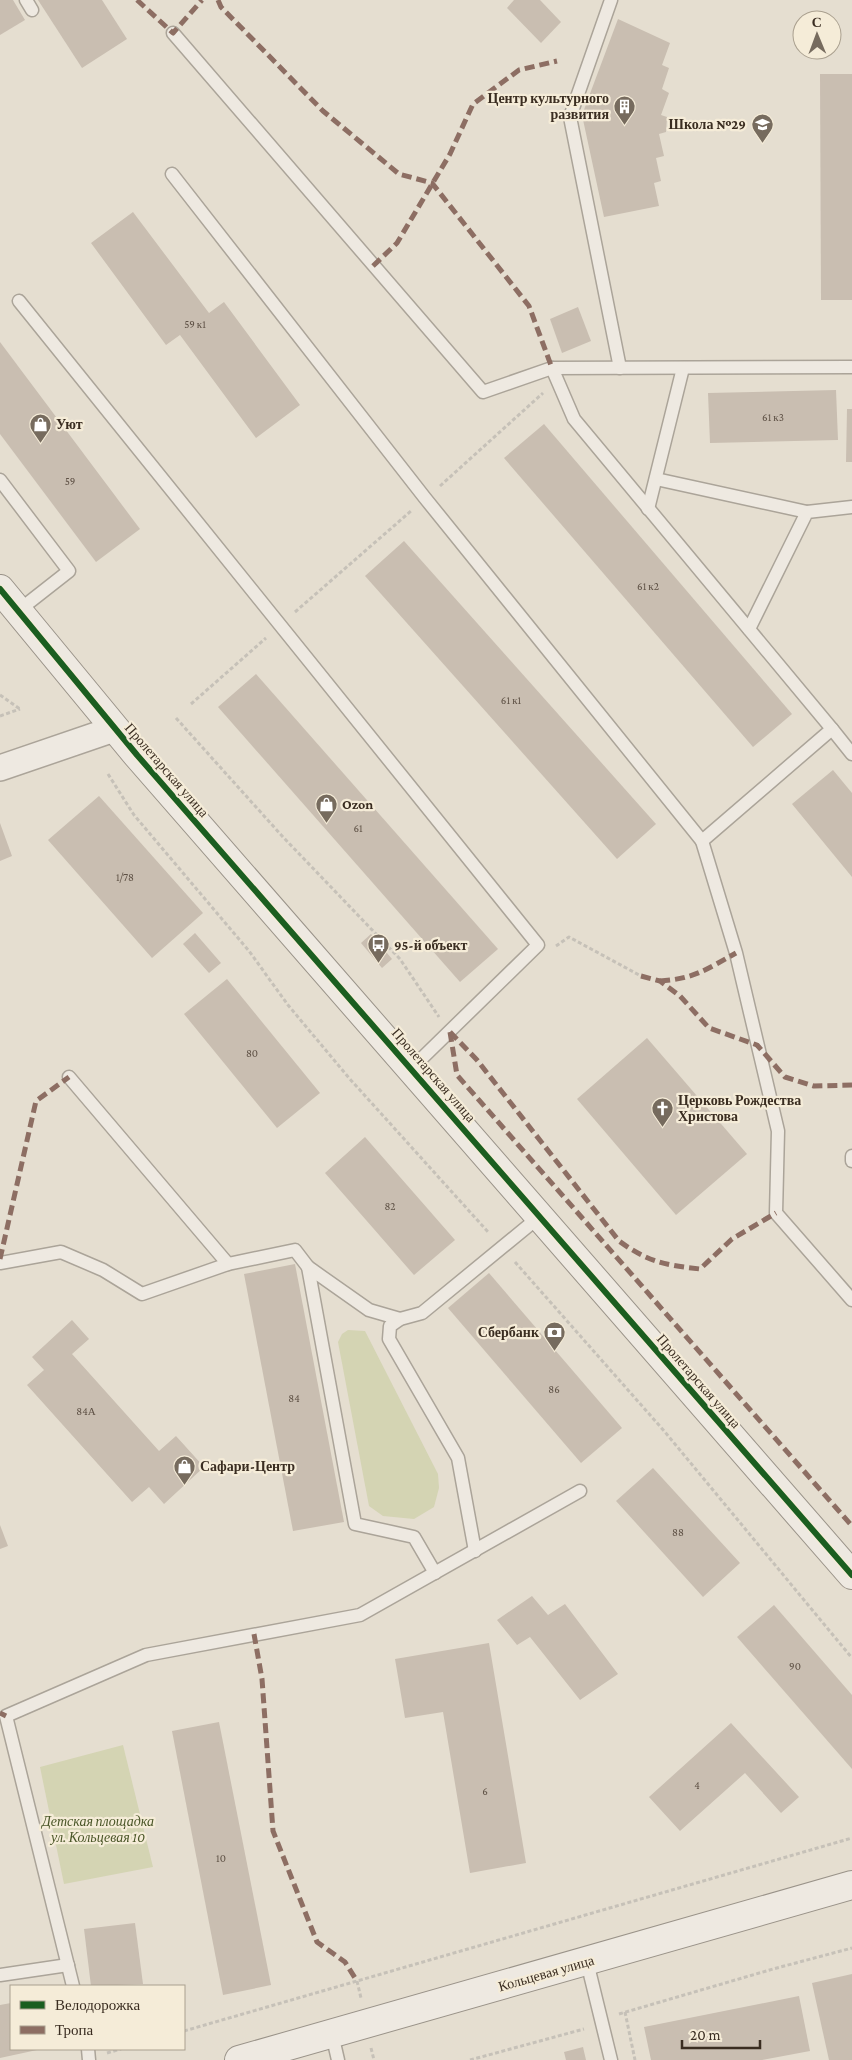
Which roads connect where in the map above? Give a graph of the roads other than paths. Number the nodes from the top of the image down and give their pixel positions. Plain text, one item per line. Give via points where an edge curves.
1 (611, 0) edge
2 (174, 33) dead end
3 (172, 174) dead end
4 (19, 301) dead end
5 (852, 367) edge
6 (552, 368) junction
7 (620, 368) junction
8 (683, 368) junction
9 (656, 479) junction
10 (0, 480) edge
11 (852, 507) edge
12 (648, 509) junction
13 (807, 512) junction
14 (0, 589) edge
15 (18, 611) junction
16 (749, 629) junction
17 (114, 729) junction
18 (832, 729) junction
19 (852, 754) edge
20 (0, 768) edge
21 (702, 841) junction
22 (412, 1068) junction
23 (69, 1077) dead end
24 (852, 1156) edge
25 (852, 1161) edge
26 (539, 1216) junction
27 (0, 1263) edge
28 (228, 1264) junction
29 (308, 1267) junction
30 (852, 1300) edge
31 (400, 1319) junction
32 (580, 1491) dead end
33 (475, 1550) junction
34 (436, 1573) junction
35 (852, 1575) edge
36 (852, 1885) edge
37 (587, 1962) junction
38 (68, 1965) junction
39 (0, 1975) edge
40 (73, 1985) edge
41 (332, 2034) junction
42 (239, 2060) edge
43 (338, 2060) edge
44 (611, 2060) edge

1 - 7 lane via 570,116
2 - 6 lane via 483,392
3 - 21 lane via 426,498
4 - 22 lane via 538,945
5 - 8 lane
6 - 7 lane
6 - 12 lane via 574,419
7 - 8 lane
8 - 9 lane
9 - 12 lane
9 - 13 lane
10 - 15 lane via 69,571
11 - 13 lane
12 - 16 lane
13 - 16 lane
14 - 15 street, Пролетарская улица
15 - 17 street, Пролетарская улица
16 - 18 lane
17 - 20 street
17 - 22 street, Пролетарская улица
18 - 19 lane
18 - 21 lane
21 - 30 lane via 736,953 778,1131 776,1213
22 - 26 street, Пролетарская улица
23 - 28 lane
24 - 25 lane
26 - 31 lane via 422,1313
26 - 35 street, Пролетарская улица
27 - 28 lane via 61,1252 104,1270 142,1294
28 - 29 lane via 295,1250
29 - 31 lane via 369,1310
29 - 34 lane via 355,1524 414,1537
31 - 33 lane via 390,1326 389,1340 458,1458
32 - 33 lane
33 - 34 lane
34 - 38 lane via 360,1615 146,1654 6,1716
36 - 37 street, Кольцевая улица
37 - 41 street, Кольцевая улица
37 - 44 lane
38 - 39 lane
38 - 40 lane
41 - 42 street, Кольцевая улица
41 - 43 lane

